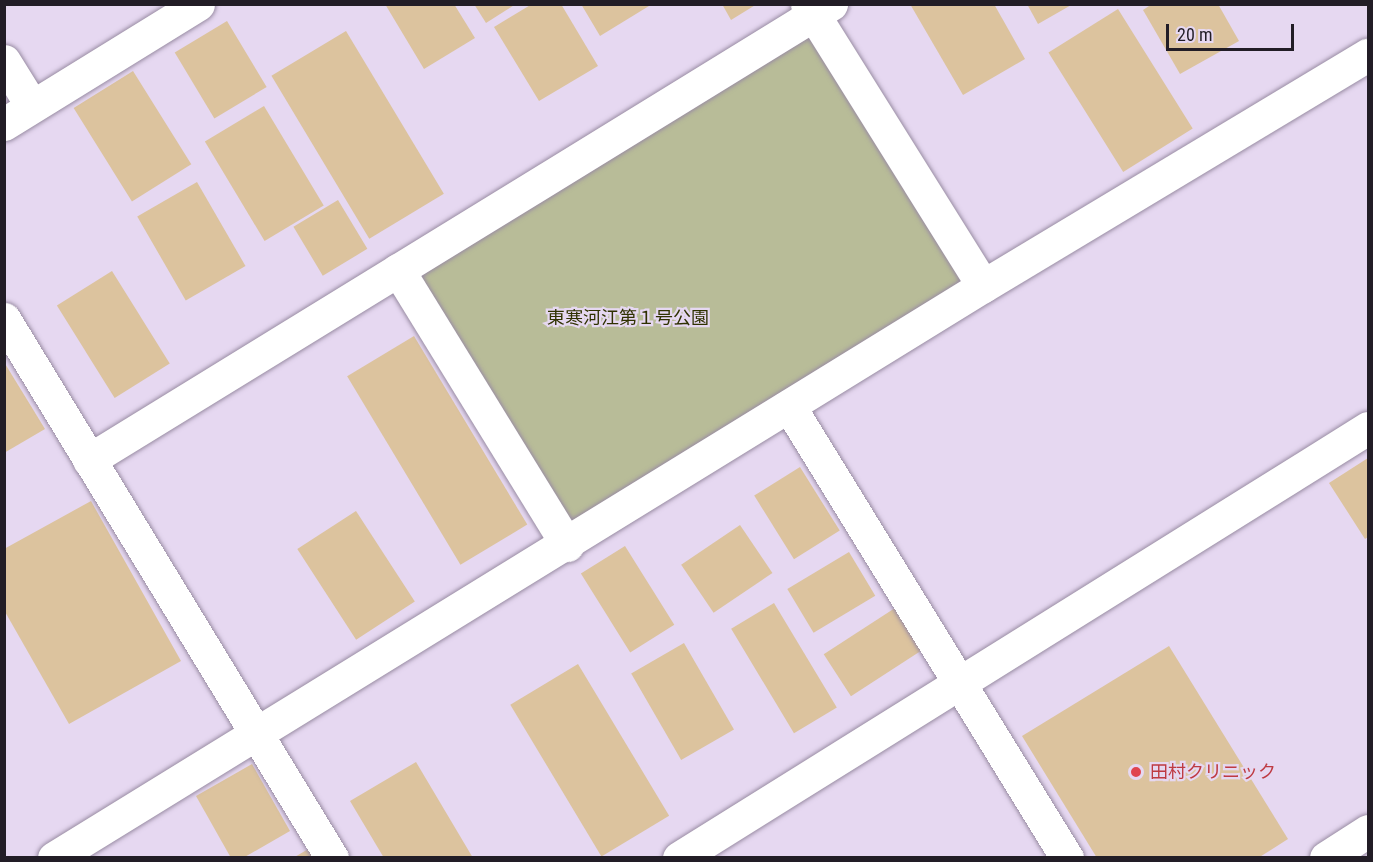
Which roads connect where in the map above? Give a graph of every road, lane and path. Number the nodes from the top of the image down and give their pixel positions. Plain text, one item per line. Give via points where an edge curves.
1 (198, 4) edge
2 (817, 8) edge
3 (1368, 55) edge
4 (4, 60) edge
5 (32, 106) junction
6 (4, 124) edge
7 (398, 270) junction
8 (982, 286) junction
9 (4, 319) edge
10 (789, 406) junction
11 (1368, 428) edge
12 (89, 460) junction
13 (567, 545) junction
14 (960, 685) junction
15 (255, 733) junction
16 (1368, 831) edge
17 (54, 858) edge
18 (332, 858) edge
19 (679, 858) edge
20 (1067, 858) edge
21 (1326, 858) edge

1 - 5 street
2 - 7 street
2 - 8 street
3 - 8 street
4 - 5 street
5 - 6 street
7 - 12 street
7 - 13 street
8 - 10 street
9 - 12 street
10 - 13 street
10 - 14 street
11 - 14 street
12 - 15 street
13 - 15 street
14 - 19 street
14 - 20 street
15 - 17 street
15 - 18 street
16 - 21 street

